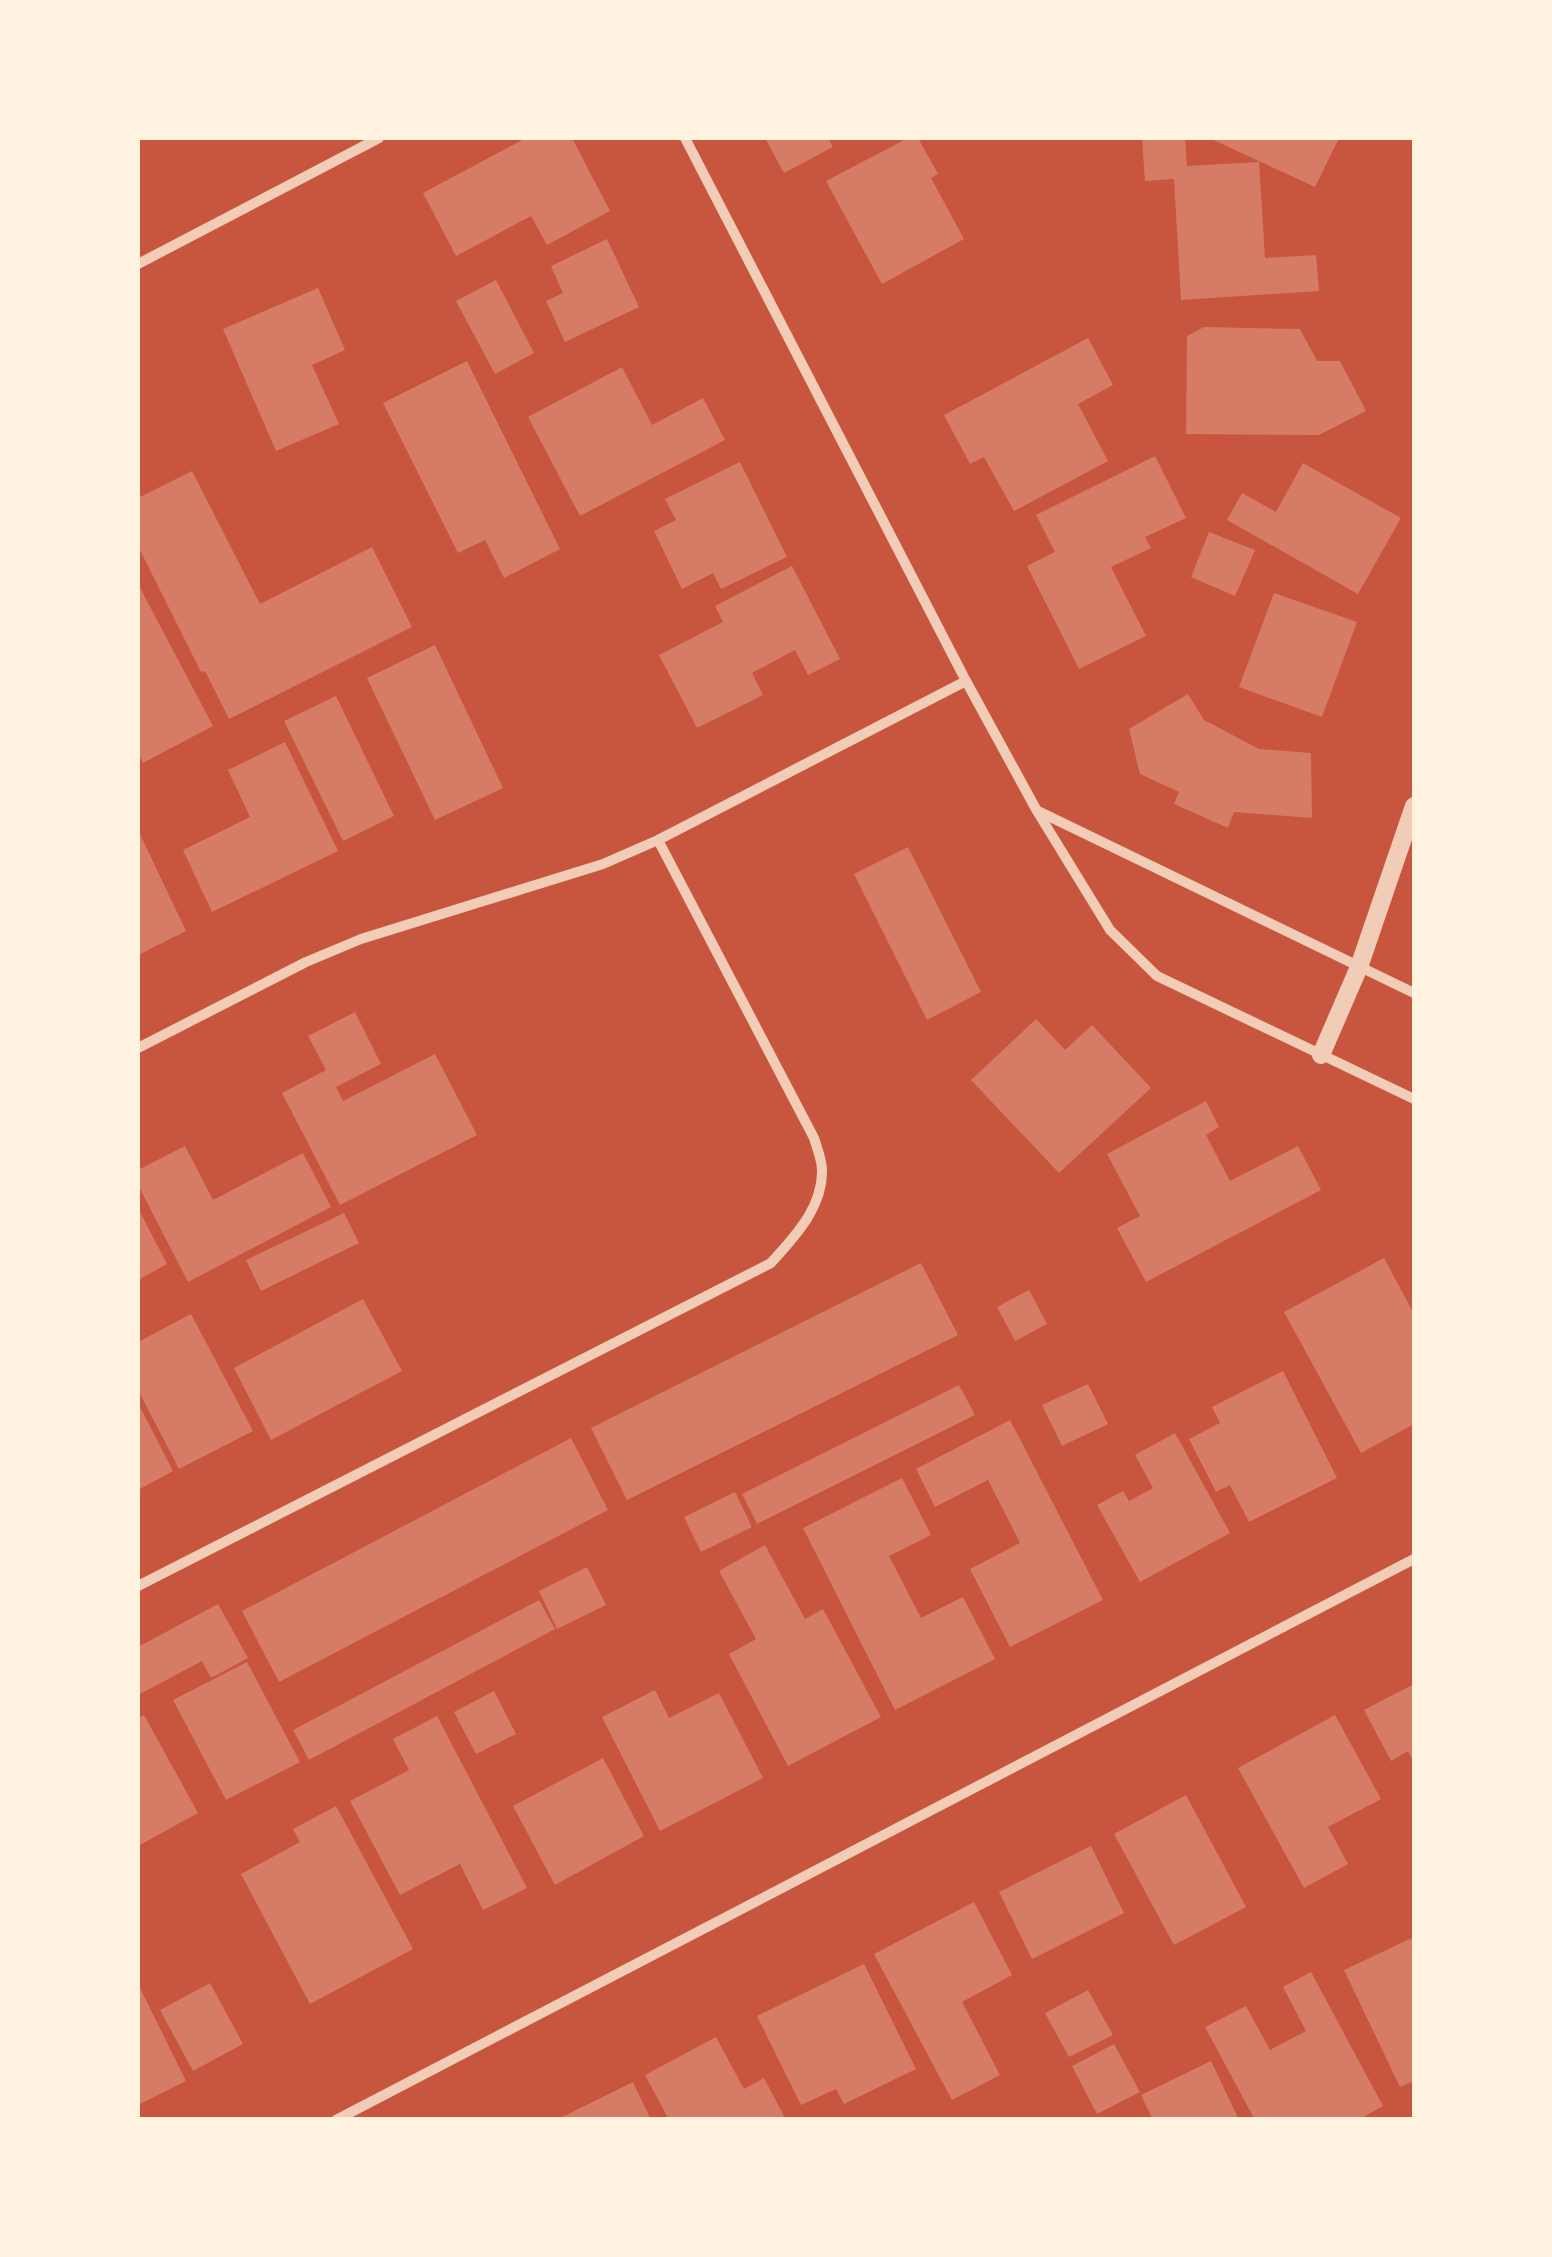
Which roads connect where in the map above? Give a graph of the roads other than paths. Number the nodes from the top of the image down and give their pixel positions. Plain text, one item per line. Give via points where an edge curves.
1 (379, 138) edge
2 (685, 138) edge
3 (138, 264) edge
4 (966, 681) junction
5 (1037, 811) junction
6 (1414, 815) edge
7 (658, 840) junction
8 (1359, 967) junction
9 (1414, 993) edge
10 (138, 1048) edge
11 (1322, 1055) junction
12 (1414, 1099) edge
13 (1414, 1558) edge
14 (138, 1586) edge
15 (336, 2120) edge

1 - 3 street
2 - 4 street
4 - 5 street
4 - 7 street
5 - 8 street
5 - 11 street via 1110,930 1156,976
6 - 8 street
7 - 10 street via 602,864 360,939
7 - 14 street via 814,1138 822,1169 818,1199 799,1232 770,1263
8 - 9 street
8 - 11 street
11 - 12 street
13 - 15 street

